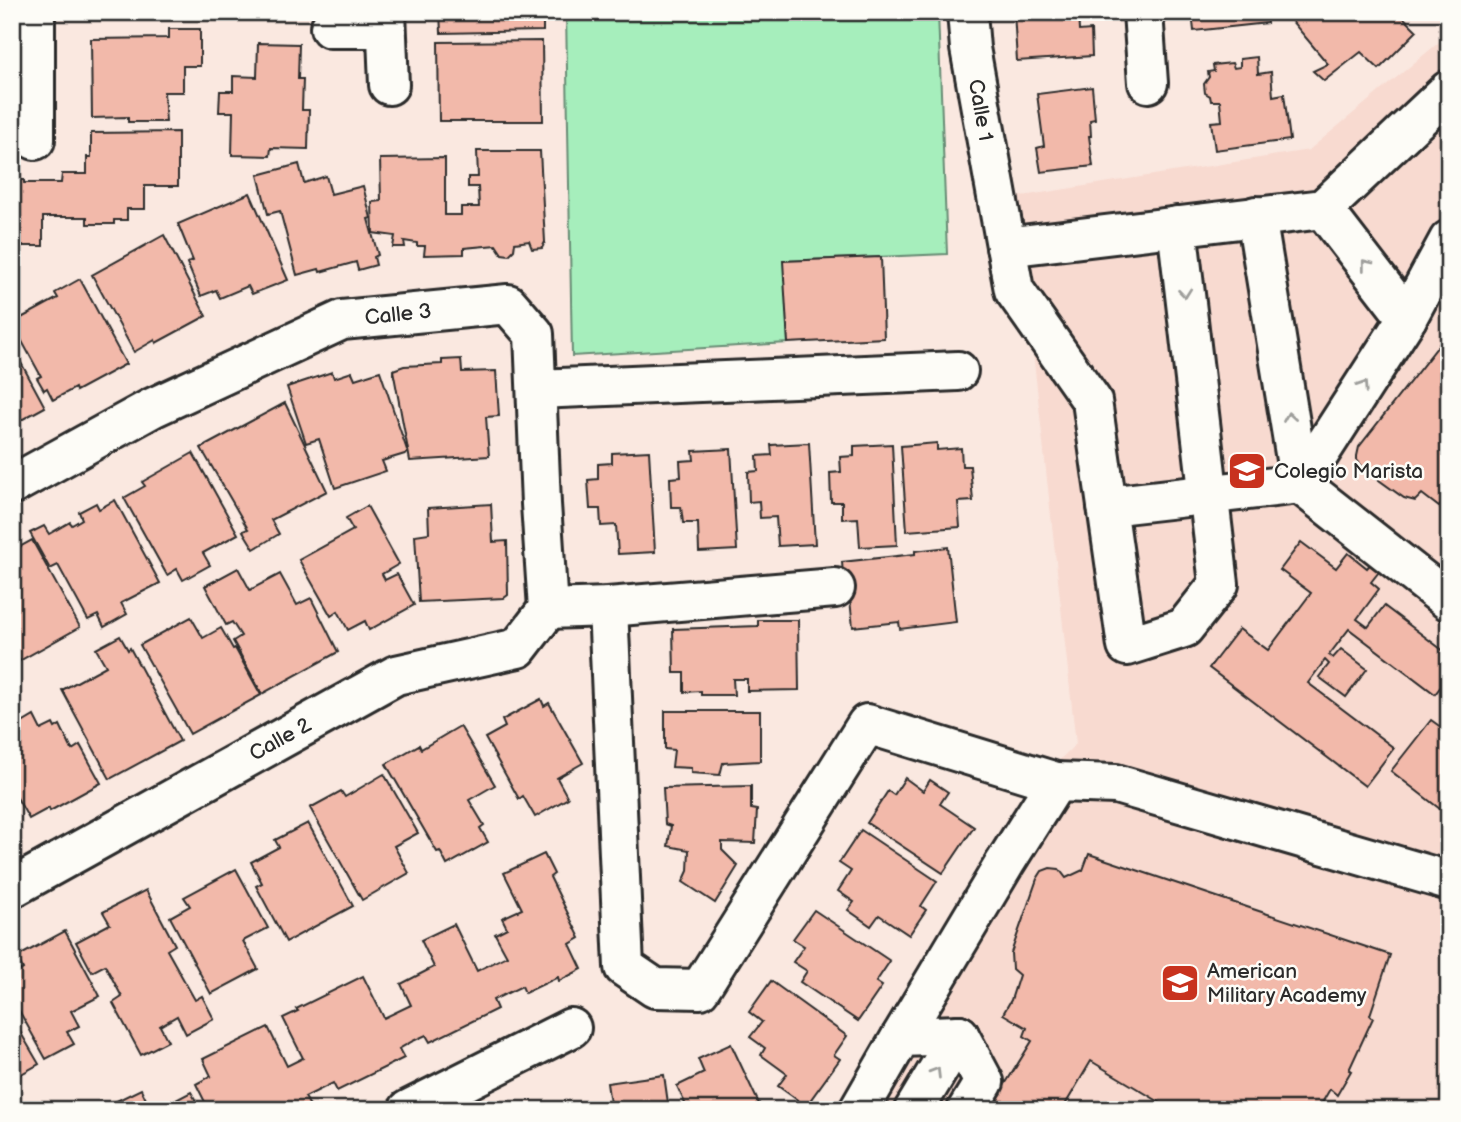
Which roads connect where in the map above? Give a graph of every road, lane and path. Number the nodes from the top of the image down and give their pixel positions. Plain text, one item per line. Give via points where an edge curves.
1 (35, 12) edge
2 (967, 12) edge
3 (1143, 12) edge
4 (386, 20) edge
5 (330, 29) dead end
6 (24, 63) edge
7 (1148, 83) dead end
8 (388, 85) dead end
9 (1449, 90) edge
10 (35, 140) dead end
11 (1323, 209) junction
12 (1256, 216) junction
13 (1177, 226) junction
14 (1449, 240) edge
15 (1006, 247) junction
16 (1449, 292) edge
17 (1407, 318) junction
18 (958, 372) dead end
19 (537, 389) junction
20 (1300, 484) junction
21 (12, 485) edge
22 (1208, 495) junction
23 (1107, 506) junction
24 (835, 589) dead end
25 (1449, 601) edge
26 (608, 607) junction
27 (548, 609) junction
28 (1056, 782) junction
29 (1449, 881) edge
30 (12, 888) edge
31 (571, 1028) dead end
32 (959, 1035) junction
33 (901, 1038) junction
34 (408, 1110) edge
35 (859, 1110) edge
36 (914, 1110) edge
37 (967, 1110) edge

1 - 6 street
2 - 15 street, Calle 1
3 - 7 street
4 - 5 street
4 - 8 street
6 - 10 street
9 - 11 street
11 - 12 street
17 -> 11 street
12 - 13 street
20 -> 12 street
13 - 15 street
13 -> 22 street
14 - 17 street
15 - 23 street, Calle 1 via 1014,290 1092,401
16 - 17 street
20 -> 17 street
18 - 19 street
19 - 21 street, Calle 3 via 534,334 508,304 342,320 152,408
19 - 27 street, Calle 3
20 - 22 street
20 - 25 street
22 - 23 street
22 - 23 street, Calle 1 via 1219,584 1184,628 1127,646
24 - 26 street
26 - 27 street
26 - 28 street via 624,967 655,988 700,989 867,724
27 - 30 street, Calle 2 via 518,648 396,675
28 - 29 street via 1116,784
28 - 33 street
31 - 34 street
32 - 33 street
36 -> 32 street
32 - 37 street via 984,1082
33 - 35 street

